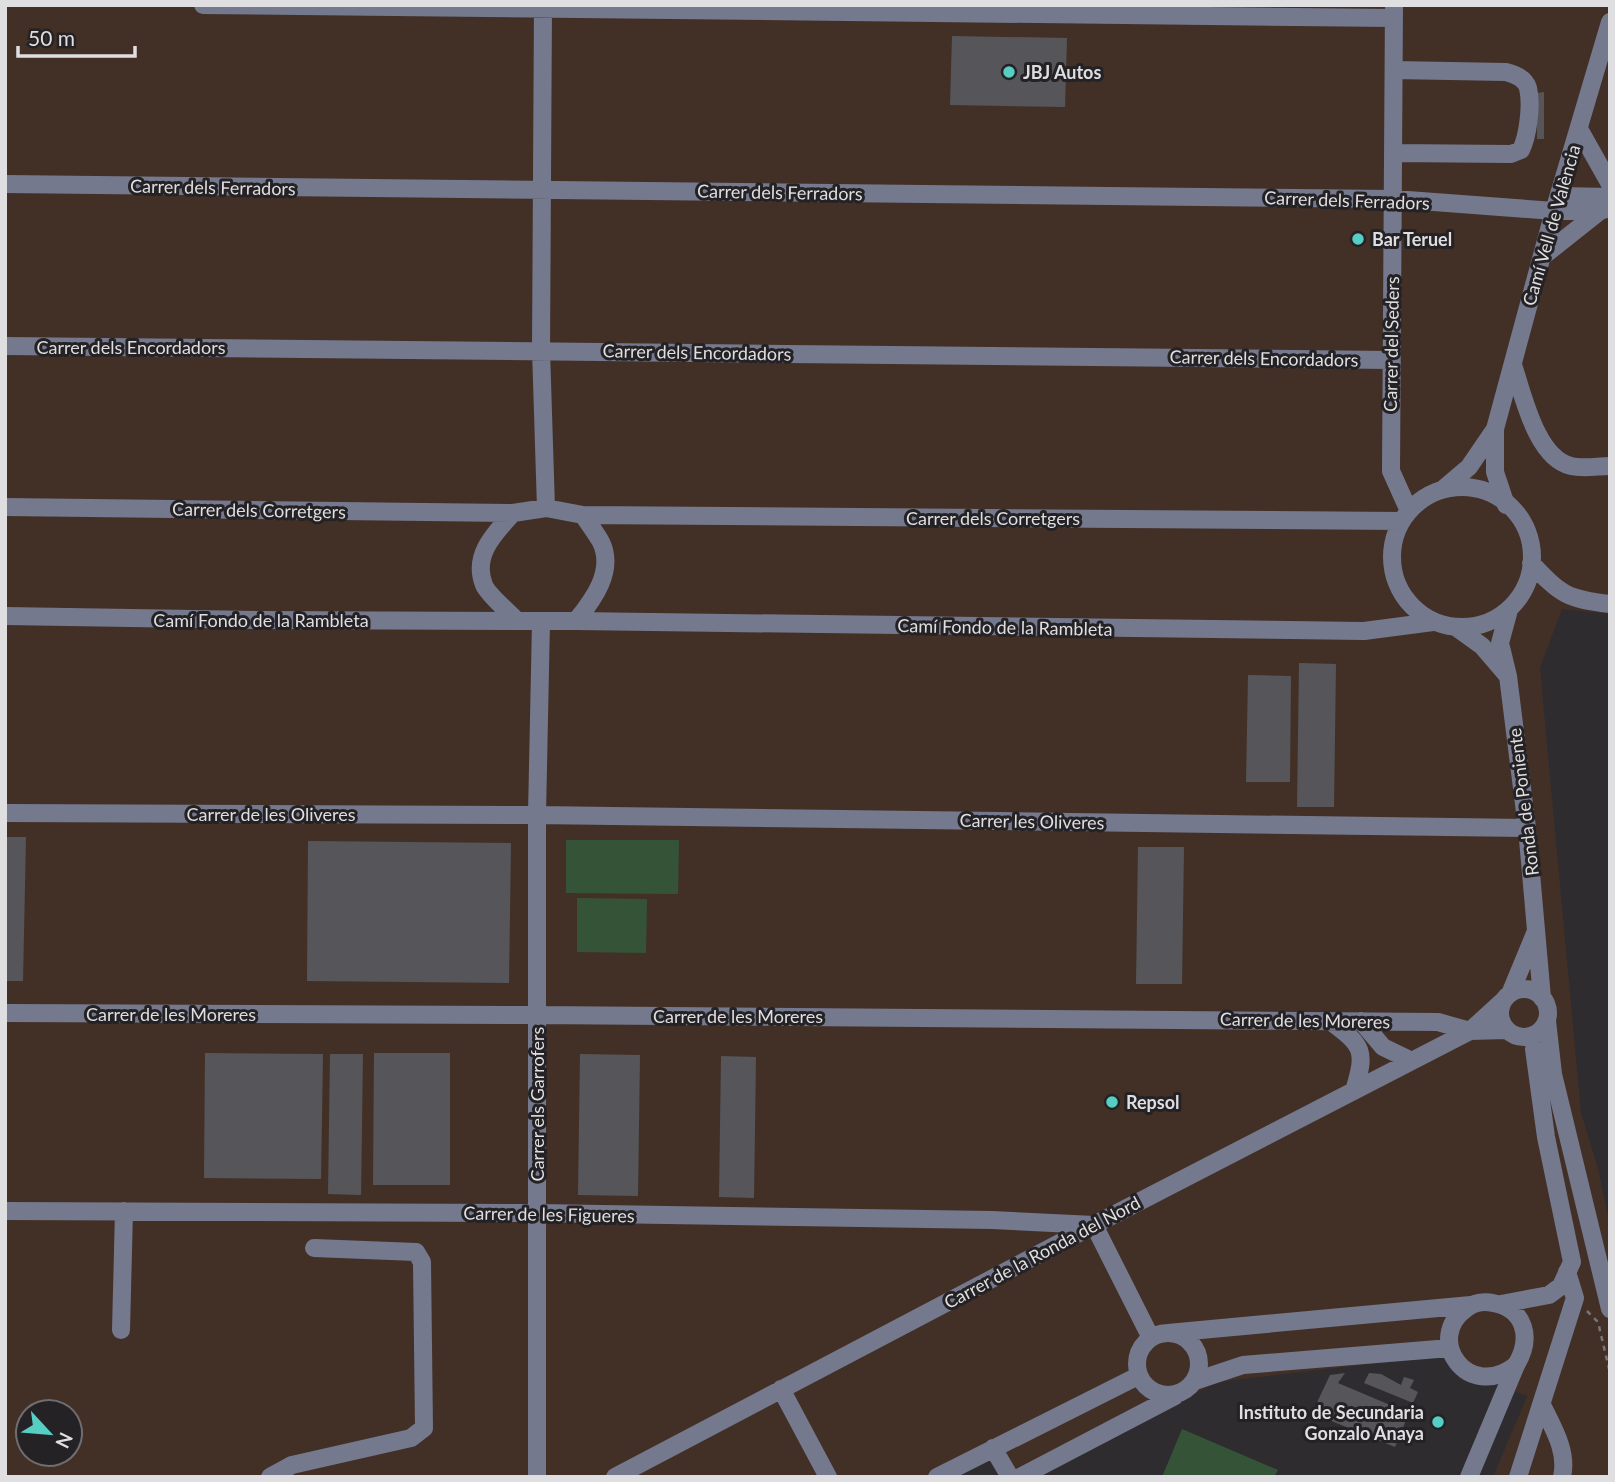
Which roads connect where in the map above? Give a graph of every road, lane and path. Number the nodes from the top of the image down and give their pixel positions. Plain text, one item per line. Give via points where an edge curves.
1 (203, 5) edge
2 (543, 8) edge
3 (1394, 12) edge
4 (1610, 22) edge
5 (1394, 70) junction
6 (1578, 129) junction
7 (1394, 153) junction
8 (5, 184) edge
9 (1610, 184) edge
10 (542, 190) junction
11 (1394, 199) junction
12 (1556, 203) junction
13 (1606, 205) edge
14 (1542, 257) junction
15 (5, 346) edge
16 (541, 350) junction
17 (1390, 360) junction
18 (1513, 365) junction
19 (1495, 429) junction
20 (1610, 466) edge
21 (1442, 490) junction
22 (1506, 505) junction
23 (5, 507) edge
24 (545, 508) junction
25 (513, 513) junction
26 (583, 515) junction
27 (1406, 516) junction
28 (1531, 563) junction
29 (1610, 604) edge
30 (1509, 610) junction
31 (5, 617) edge
32 (517, 621) junction
33 (576, 621) junction
34 (541, 622) junction
35 (1433, 622) junction
36 (1457, 628) junction
37 (1508, 676) junction
38 (5, 813) edge
39 (537, 815) junction
40 (1527, 828) junction
41 (1537, 928) junction
42 (1507, 997) junction
43 (1542, 998) junction
44 (5, 1013) edge
45 (537, 1015) junction
46 (1331, 1021) junction
47 (1361, 1021) junction
48 (1547, 1021) junction
49 (1470, 1031) junction
50 (1520, 1039) junction
51 (1412, 1061) junction
52 (1553, 1074) junction
53 (1353, 1091) junction
54 (5, 1211) edge
55 (124, 1212) junction
56 (537, 1213) junction
57 (1094, 1225) junction
58 (314, 1248) dead end
59 (1567, 1272) junction
60 (1575, 1298) junction
61 (1500, 1304) junction
62 (1472, 1305) junction
63 (1610, 1309) edge
64 (121, 1330) dead end
65 (1159, 1335) junction
66 (1450, 1348) junction
67 (1516, 1365) junction
68 (1610, 1373) edge
69 (1139, 1376) junction
70 (1195, 1381) junction
71 (781, 1389) junction
72 (1180, 1393) junction
73 (1542, 1405) junction
74 (993, 1448) junction
75 (270, 1477) edge
76 (537, 1477) edge
77 (615, 1477) edge
78 (828, 1477) edge
79 (937, 1477) edge
80 (1010, 1477) edge
81 (1020, 1477) edge
82 (1469, 1477) edge
83 (1518, 1477) edge
84 (1562, 1477) edge

1 - 2 street
2 - 3 street
2 - 10 street
3 - 5 street, Carrer del Seders
4 - 6 street, Camí Vell de València
5 - 7 street, Carrer del Seders
5 - 7 street via 1514,74 1528,87 1528,129 1521,150 1511,154
6 - 9 street
6 - 12 street, Camí Vell de València
7 - 11 street, Carrer del Seders
8 - 10 street, Carrer dels Ferradors
10 - 11 street, Carrer dels Ferradors
10 - 16 street
11 - 12 street, Carrer dels Ferradors
11 - 17 street, Carrer del Seders
12 - 13 street, Carrer dels Ferradors
12 - 14 street, Camí Vell de València
13 - 14 street
14 - 18 street, Camí Vell de València
15 - 16 street, Carrer dels Encordadors
16 - 17 street, Carrer dels Encordadors
16 - 24 street
17 - 27 street, Carrer del Seders via 1391,471
18 - 19 street, Camí Vell de València
18 - 20 street via 1539,439 1553,456 1570,466
19 - 21 street, Camí Vell de València via 1469,467
19 - 22 street, Camí Vell de València via 1495,472
21 - 22 street via 1466,487 1490,492
21 - 27 street
22 - 28 street via 1517,513 1529,535
23 - 25 street, Carrer dels Corretgers
24 - 25 street
24 - 26 street
25 - 32 street via 486,544 481,564 484,586
26 - 27 street, Carrer dels Corretgers
26 - 33 street via 602,545 605,568 597,594
27 - 35 street via 1393,544 1392,568 1408,603
28 - 29 street via 1553,587 1576,600
28 - 30 street via 1524,591
30 - 36 street via 1481,625
30 - 37 street, Ronda de Poniente via 1500,642
31 - 32 street, Camí Fondo de la Rambleta
32 - 34 street
33 - 34 street
33 - 35 street, Camí Fondo de la Rambleta via 1364,631
34 - 39 street, Carrer els Garrofers
35 - 36 street
36 - 37 street via 1482,646
37 - 40 street, Ronda de Poniente
38 - 39 street, Carrer de les Oliveres
39 - 40 street, Carrer les Oliveres
39 - 45 street, Carrer els Garrofers
40 - 41 street, Ronda de Poniente
41 - 42 street, Ronda de Poniente
41 - 43 street, Ronda de Poniente
42 - 43 street via 1520,989
42 - 49 street, Carrer de la Ronda del Nord
42 - 50 street via 1500,1016
43 - 48 street
44 - 45 street, Carrer de les Moreres
45 - 46 street, Carrer de les Moreres
45 - 56 street, Carrer els Garrofers
46 - 47 street, Carrer de les Moreres
46 - 53 street via 1353,1037 1363,1062
47 - 49 street, Carrer de les Moreres via 1438,1022
47 - 51 street via 1383,1048
48 - 50 street via 1536,1034
48 - 52 street
49 - 50 street, Carrer de la Ronda del Nord
49 - 51 street, Carrer de la Ronda del Nord
50 - 52 street
50 - 59 street via 1572,1262
51 - 53 street, Carrer de la Ronda del Nord
52 - 63 street
53 - 57 street, Carrer de la Ronda del Nord
54 - 55 street, Carrer de les Figueres
55 - 56 street, Carrer de les Figueres
55 - 64 street
56 - 57 street, Carrer de les Figueres
56 - 76 street, Carrer els Garrofers
57 - 65 street
57 - 71 street, Carrer de la Ronda del Nord
58 - 75 street via 416,1252 422,1262 424,1428 411,1438 292,1465
59 - 60 street
59 - 61 street via 1562,1286 1549,1295
60 - 68 path via 1598,1322
60 - 73 street
61 - 62 street
61 - 67 street via 1517,1316 1523,1328 1523,1354
62 - 65 street
62 - 66 street via 1453,1324
65 - 69 street via 1138,1355
65 - 70 street via 1179,1335 1188,1341 1199,1364
66 - 67 street via 1459,1366 1480,1377 1493,1378
66 - 70 street via 1243,1365
67 - 82 street
69 - 72 street via 1160,1395
69 - 74 street
70 - 72 street
71 - 77 street, Carrer de la Ronda del Nord
71 - 78 street
72 - 81 street
73 - 83 street
73 - 84 street via 1561,1444
74 - 79 street
74 - 80 street

